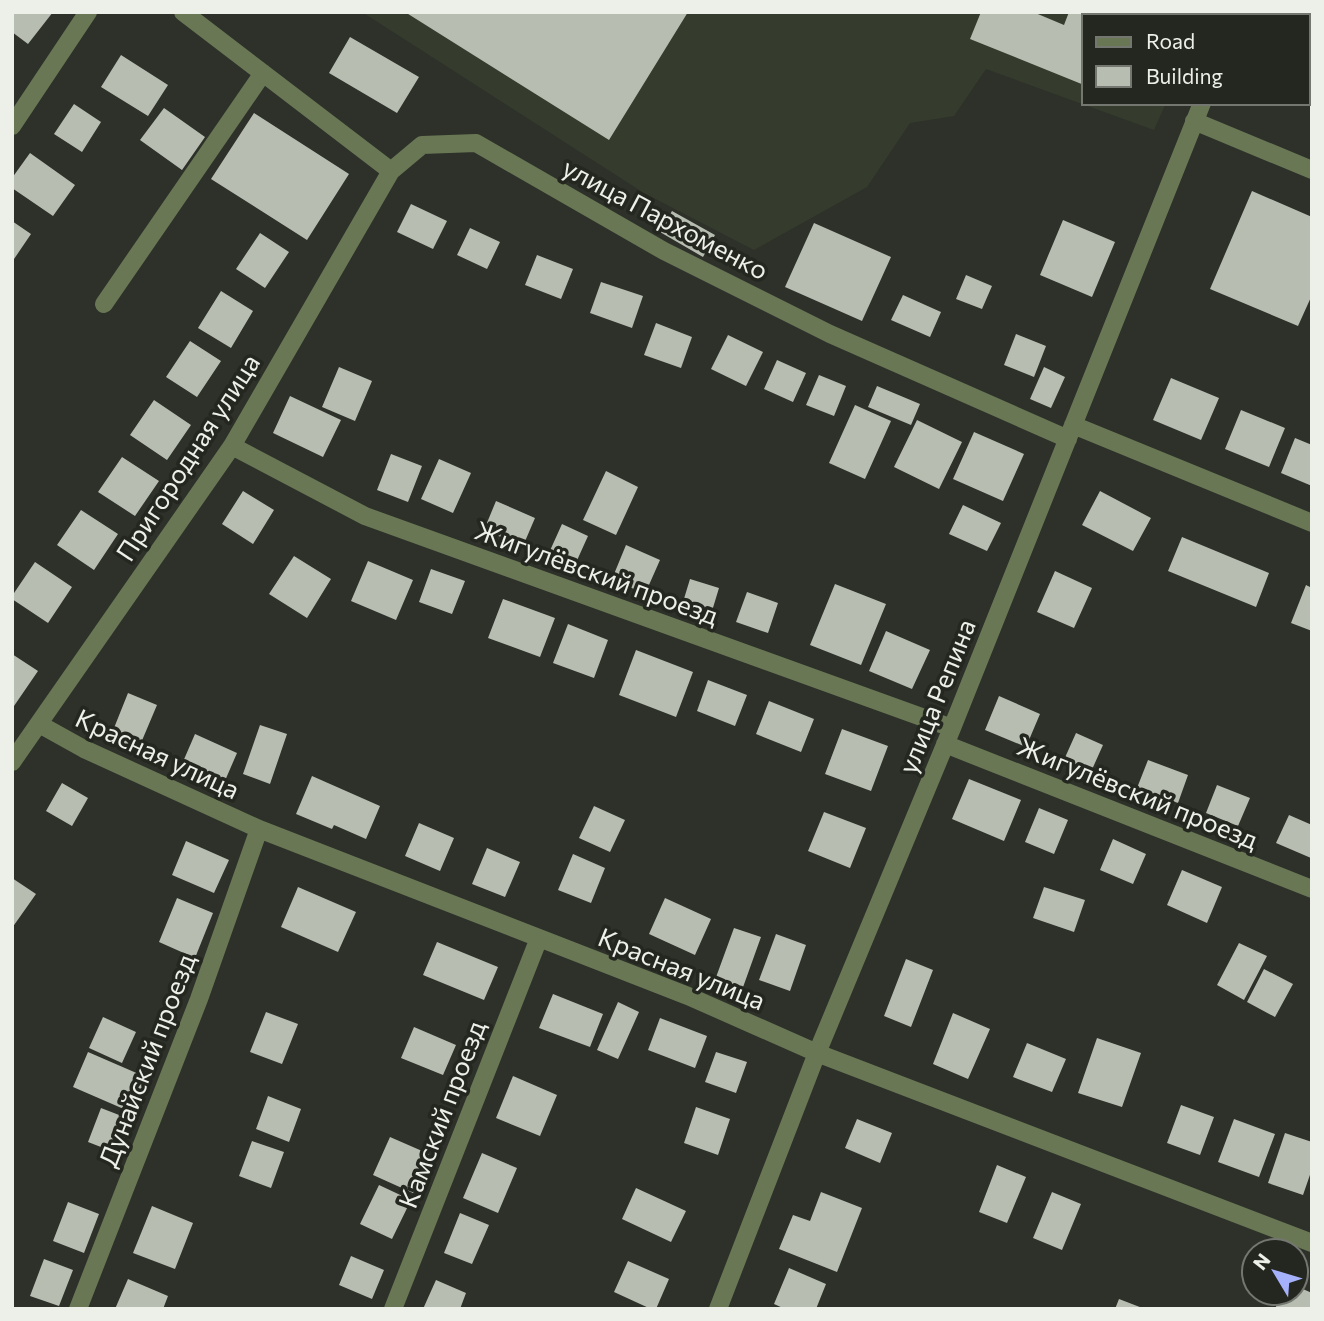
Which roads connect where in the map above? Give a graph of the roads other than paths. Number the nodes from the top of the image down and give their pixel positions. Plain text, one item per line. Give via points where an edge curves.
1 (88, 12) edge
2 (183, 12) edge
3 (262, 73) junction
4 (1201, 105) edge
5 (1194, 121) junction
6 (12, 126) edge
7 (1312, 170) edge
8 (391, 171) junction
9 (104, 304) dead end
10 (1070, 432) junction
11 (232, 446) junction
12 (1312, 523) edge
13 (38, 724) junction
14 (948, 736) junction
15 (12, 762) edge
16 (258, 828) junction
17 (1312, 889) edge
18 (539, 938) junction
19 (817, 1054) junction
20 (1312, 1243) edge
21 (78, 1309) edge
22 (393, 1309) edge
23 (718, 1309) edge

1 - 6 street
2 - 3 street
3 - 8 street
3 - 9 street
4 - 5 street, улица Репина
5 - 7 street
5 - 10 street, улица Репина
8 - 10 street, улица Пархоменко via 422,145 476,143 664,251 830,334
8 - 11 street, Пригородная улица
10 - 12 street, улица Пархоменко
10 - 14 street, улица Репина
11 - 13 street, Пригородная улица
11 - 14 street, Жигулёвский проезд via 365,516
13 - 15 street, Пригородная улица
13 - 16 street, Красная улица
14 - 17 street, Жигулёвский проезд
14 - 19 street, улица Репина
16 - 18 street, Красная улица
16 - 21 street, Дунайский проезд via 199,999
18 - 19 street, Красная улица via 688,996
18 - 22 street, Камский проезд
19 - 20 street, Красная улица
19 - 23 street, улица Репина

